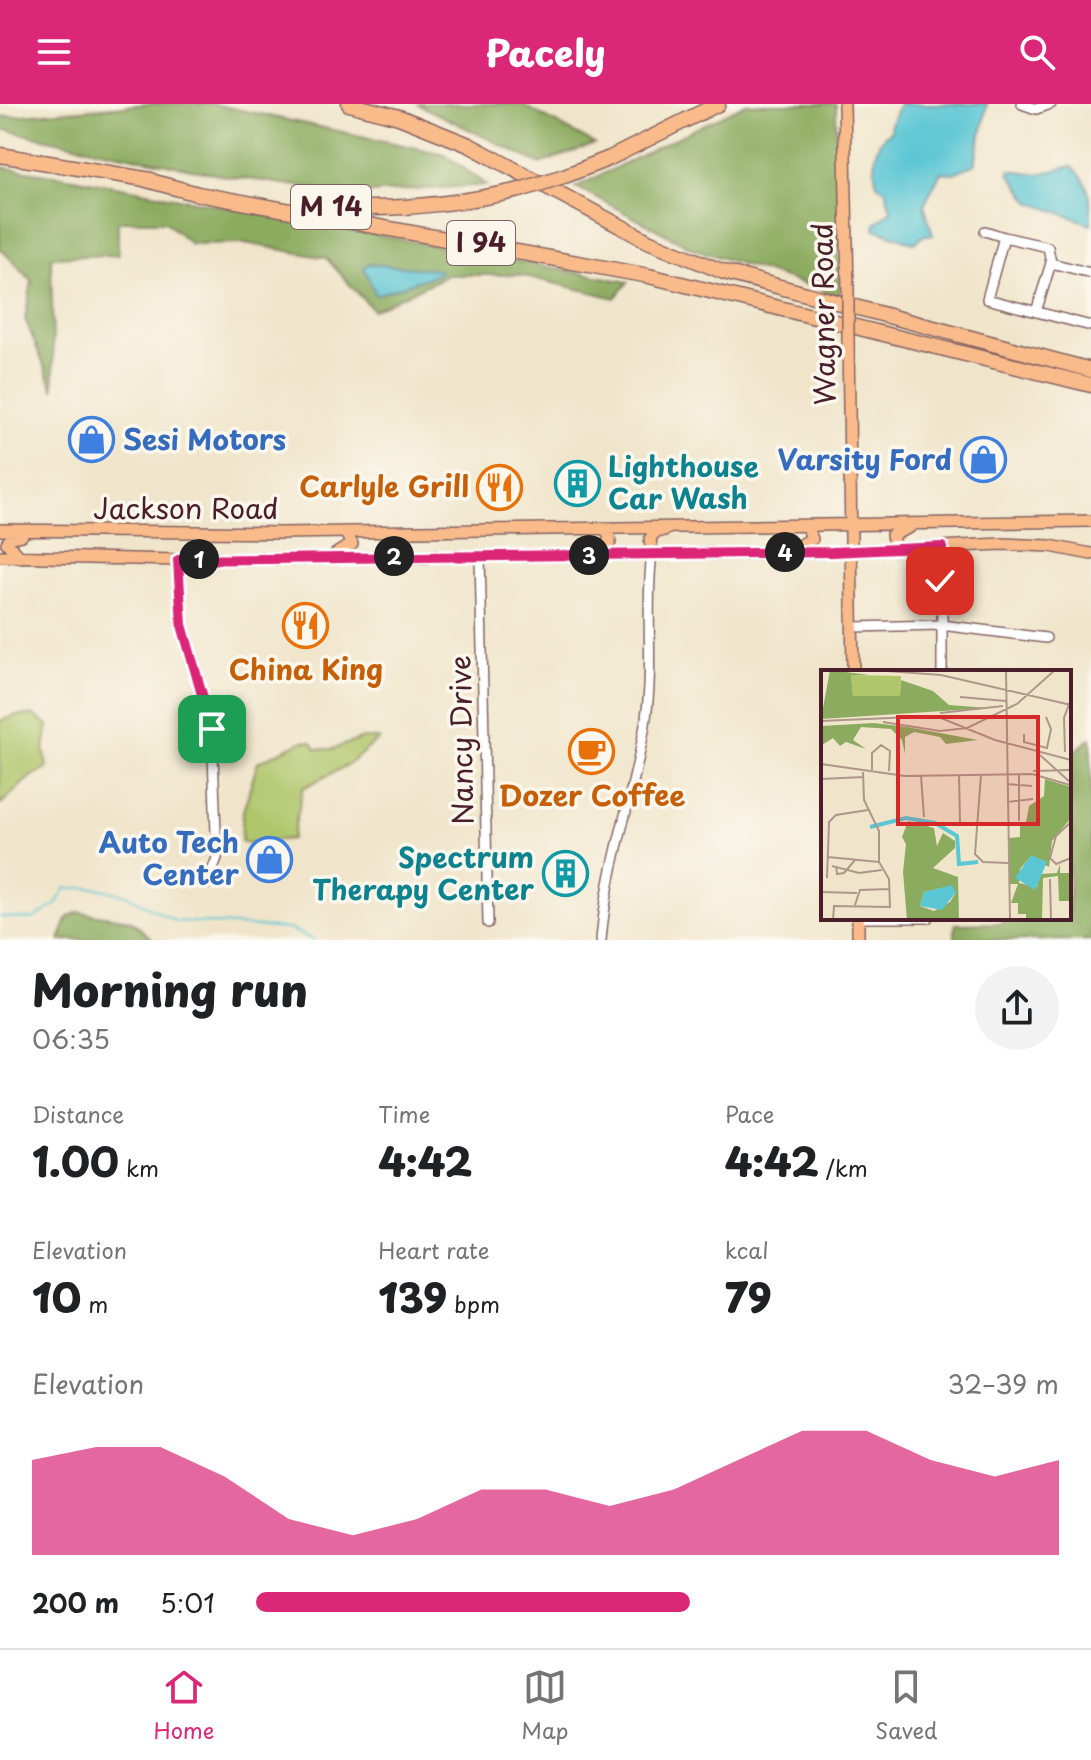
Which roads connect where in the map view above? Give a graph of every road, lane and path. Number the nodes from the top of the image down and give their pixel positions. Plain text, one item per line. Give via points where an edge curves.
1 (349, 104) edge
2 (718, 104) edge
3 (844, 104) edge
4 (1022, 104) edge
5 (1051, 104) edge
6 (0, 155) edge
7 (143, 179) junction
8 (985, 231) dead end
9 (1004, 237) junction
10 (1051, 263) junction
11 (1091, 273) edge
12 (1036, 312) junction
13 (1091, 326) edge
14 (1019, 366) junction
15 (1091, 370) edge
16 (1091, 385) edge
17 (1091, 395) edge
18 (1091, 521) edge
19 (851, 524) junction
20 (926, 524) junction
21 (807, 525) junction
22 (684, 526) junction
23 (601, 528) junction
24 (0, 530) edge
25 (414, 530) junction
26 (345, 532) junction
27 (50, 533) junction
28 (942, 547) junction
29 (895, 550) junction
30 (852, 551) junction
31 (769, 552) junction
32 (652, 553) junction
33 (1091, 554) edge
34 (574, 555) junction
35 (0, 556) edge
36 (385, 556) junction
37 (480, 556) junction
38 (20, 557) junction
39 (320, 557) junction
40 (178, 560) junction
41 (941, 625) junction
42 (853, 627) junction
43 (1046, 638) dead end
44 (853, 670) edge
45 (942, 670) edge
46 (207, 884) dead end
47 (488, 923) dead end
48 (601, 940) edge

1 - 15 highway via 469,145 648,241 724,272
2 - 7 highway, M 14, bridge via 567,175 520,190 437,205 369,209 301,204
3 - 19 main road, Wagner Road, bridge
4 - 5 street via 1036,109
6 - 7 highway, I 94
7 - 14 highway, I 94 via 198,194 649,276
8 - 9 street
9 - 10 street via 1048,247
9 - 12 street via 987,299
10 - 11 street
10 - 12 street
12 - 13 street
14 - 16 highway, I 94
14 - 17 highway
18 - 20 main road, Jackson Road
19 - 20 main road, Jackson Road
19 - 21 main road, Jackson Road
19 - 30 main road, Wagner Road
20 - 29 main road via 895,531
21 - 22 main road, Jackson Road
21 - 31 main road via 812,535 808,544
22 - 23 main road, Jackson Road
22 - 32 main road via 654,533
23 - 25 main road, Jackson Road
23 - 34 main road via 608,531 608,545
24 - 27 main road, Jackson Road
25 - 26 main road, Jackson Road
25 - 36 main road via 387,538
26 - 27 main road, Jackson Road
26 - 39 main road via 351,539 349,549
27 - 38 main road via 11,537 8,547
28 - 29 main road, Jackson Road
28 - 33 main road, Jackson Road via 1030,545
28 - 41 street
29 - 30 main road, Jackson Road
30 - 31 main road, Jackson Road
30 - 42 main road, Wagner Road
31 - 32 main road, Jackson Road
32 - 34 main road, Jackson Road
32 - 48 street via 650,688
34 - 37 main road, Jackson Road
35 - 38 main road, Jackson Road
36 - 37 main road, Jackson Road
36 - 39 main road, Jackson Road
37 - 47 street, Nancy Drive
38 - 40 main road, Jackson Road
39 - 40 main road, Jackson Road
40 - 46 street via 182,625 212,729 217,858
41 - 42 street
41 - 43 street
41 - 45 street
42 - 44 main road, Wagner Road

